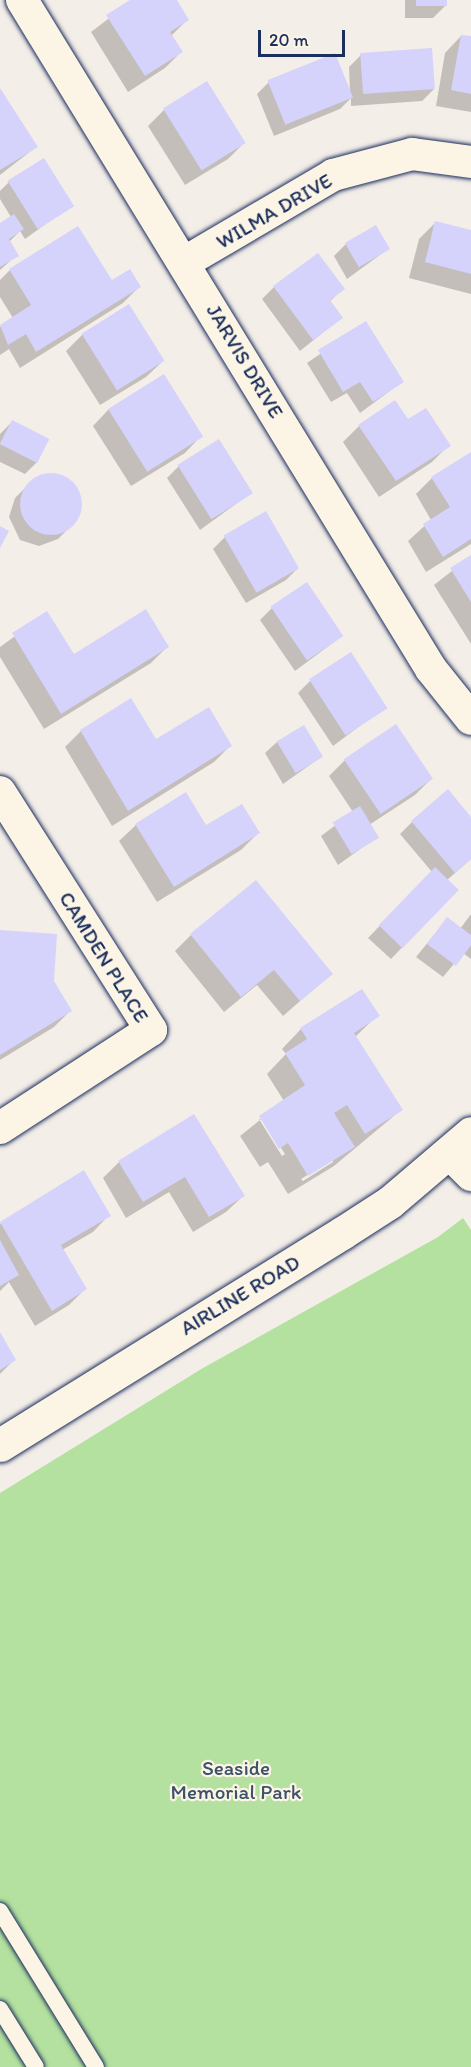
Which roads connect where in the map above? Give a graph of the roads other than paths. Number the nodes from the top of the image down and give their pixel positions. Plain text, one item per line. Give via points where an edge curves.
1 (22, 0) edge
2 (471, 162) edge
3 (185, 262) junction
4 (471, 719) edge
5 (0, 792) edge
6 (0, 1128) edge
7 (464, 1154) edge
8 (0, 1445) edge
9 (0, 1911) edge
10 (0, 2009) edge
11 (36, 2067) edge
12 (96, 2067) edge

1 - 3 street, JARVIS DRIVE
2 - 3 street, WILMA DRIVE via 412,154 333,174
3 - 4 street, JARVIS DRIVE via 431,669
5 - 6 street, CAMDEN PLACE via 150,1030
7 - 8 main road, AIRLINE ROAD
9 - 12 lane
10 - 11 lane

